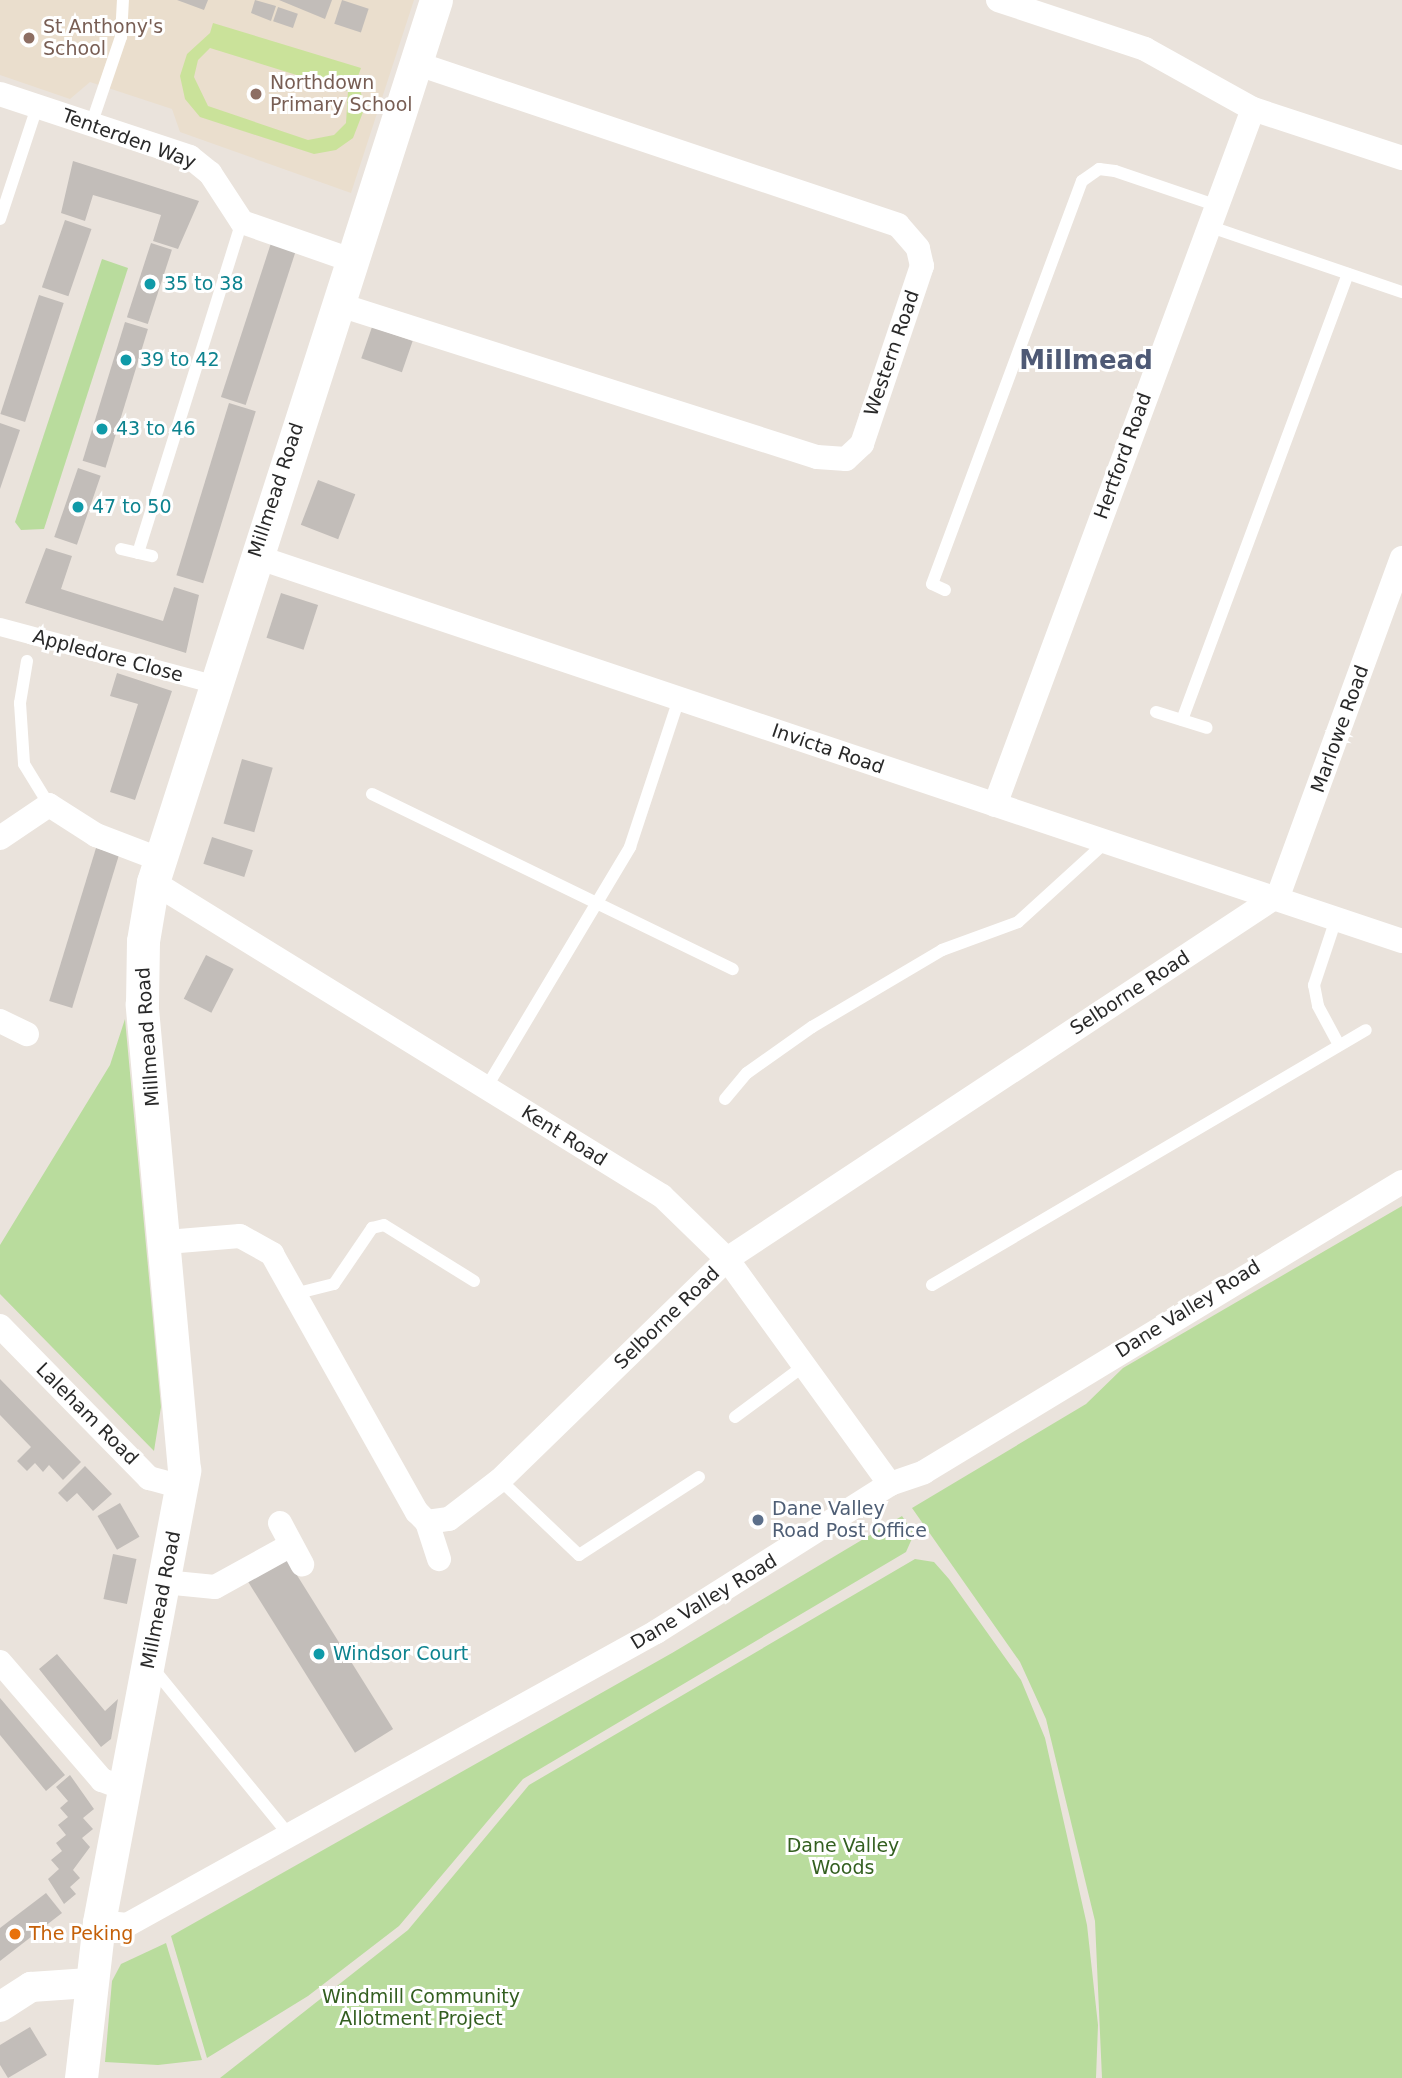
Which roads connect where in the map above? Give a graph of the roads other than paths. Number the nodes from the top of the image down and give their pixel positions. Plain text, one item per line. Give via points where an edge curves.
1 (123, 0) edge
2 (436, 0) edge
3 (998, 0) edge
4 (415, 63) junction
5 (0, 94) edge
6 (37, 107) junction
7 (1253, 109) junction
8 (91, 125) junction
9 (1402, 158) edge
10 (1211, 216) junction
11 (0, 219) edge
12 (242, 222) junction
13 (351, 260) junction
14 (1348, 274) junction
15 (1402, 292) edge
16 (337, 304) junction
17 (121, 549) dead end
18 (138, 553) junction
19 (152, 556) dead end
20 (254, 556) junction
21 (1402, 558) edge
22 (944, 590) dead end
23 (0, 627) edge
24 (27, 661) dead end
25 (216, 685) junction
26 (679, 698) junction
27 (1156, 712) dead end
28 (1182, 720) junction
29 (1206, 728) dead end
30 (372, 794) dead end
31 (49, 804) junction
32 (995, 804) junction
33 (0, 838) edge
34 (1105, 842) junction
35 (156, 870) junction
36 (1275, 899) junction
37 (598, 902) junction
38 (1336, 919) junction
39 (1402, 941) edge
40 (733, 969) dead end
41 (0, 1021) edge
42 (1366, 1030) dead end
43 (27, 1034) dead end
44 (1339, 1045) junction
45 (486, 1088) junction
46 (724, 1099) dead end
47 (1402, 1182) edge
48 (167, 1242) junction
49 (727, 1259) junction
50 (474, 1281) dead end
51 (932, 1285) dead end
52 (298, 1293) junction
53 (0, 1326) edge
54 (805, 1365) junction
55 (735, 1417) dead end
56 (699, 1477) dead end
57 (500, 1480) junction
58 (890, 1484) junction
59 (182, 1486) junction
60 (427, 1522) junction
61 (291, 1544) dead end
62 (439, 1559) dead end
63 (164, 1582) junction
64 (0, 1662) edge
65 (150, 1664) junction
66 (123, 1788) junction
67 (289, 1835) junction
68 (99, 1922) junction
69 (89, 1983) junction
70 (0, 2007) edge
71 (81, 2078) edge

1 - 8 lane via 121,37
2 - 4 main road, Millmead Road
3 - 7 street via 1145,49
4 - 13 main road, Millmead Road
4 - 16 street, Western Road via 898,225 918,248 922,266 862,443 846,458 817,457
5 - 6 street, Tenterden Way
6 - 8 street, Tenterden Way
6 - 11 lane
7 - 9 street
7 - 10 street, Hertford Road
8 - 12 street, Tenterden Way via 202,163
10 - 14 lane
10 - 22 lane via 1115,171 1099,169 1082,181 932,584
10 - 32 street, Hertford Road
12 - 13 street
12 - 18 lane
13 - 16 main road, Millmead Road
14 - 15 lane
14 - 28 lane
16 - 20 main road, Millmead Road
17 - 18 lane
18 - 19 lane
20 - 25 main road, Millmead Road
20 - 26 street, Invicta Road
21 - 36 street, Marlowe Road
23 - 25 street, Appledore Close
24 - 31 lane via 20,703 24,764
25 - 35 main road, Millmead Road
26 - 32 street, Invicta Road
26 - 37 lane via 631,847
27 - 28 lane
28 - 29 lane
30 - 37 lane
31 - 33 street
31 - 35 street, Kent Road
32 - 34 street, Invicta Road
34 - 36 street, Invicta Road
34 - 46 lane via 1018,922 942,950 812,1027 747,1073
35 - 45 street, Kent Road
35 - 48 main road, Millmead Road via 143,941 142,1004
36 - 38 street, Invicta Road
36 - 49 street, Selborne Road
37 - 40 lane
37 - 45 lane
38 - 39 street, Invicta Road
38 - 44 lane via 1314,985 1318,1006
41 - 43 street
42 - 44 lane
44 - 51 lane
45 - 49 street, Kent Road via 662,1196
47 - 58 street, Dane Valley Road via 924,1472
48 - 52 street via 240,1236 272,1254
48 - 59 main road, Millmead Road via 184,1432
49 - 54 street, Kent Road
49 - 57 street, Selborne Road
50 - 52 lane via 384,1225 372,1228 334,1284
52 - 60 street via 416,1512
53 - 59 street, Laleham Road via 149,1478
54 - 55 lane
54 - 58 street, Kent Road
56 - 57 lane via 579,1555
57 - 60 street, Selborne Road via 449,1519
58 - 67 street, Dane Valley Road via 656,1632
59 - 63 main road, Millmead Road
60 - 62 street
61 - 63 street via 215,1587
63 - 65 main road, Millmead Road
64 - 66 street via 102,1780
65 - 66 main road, Millmead Road
65 - 67 lane
66 - 68 main road, Millmead Road
67 - 68 street, Dane Valley Road via 127,1925
68 - 69 main road, Millmead Road
69 - 70 street via 31,1987
69 - 71 main road, Millmead Road

